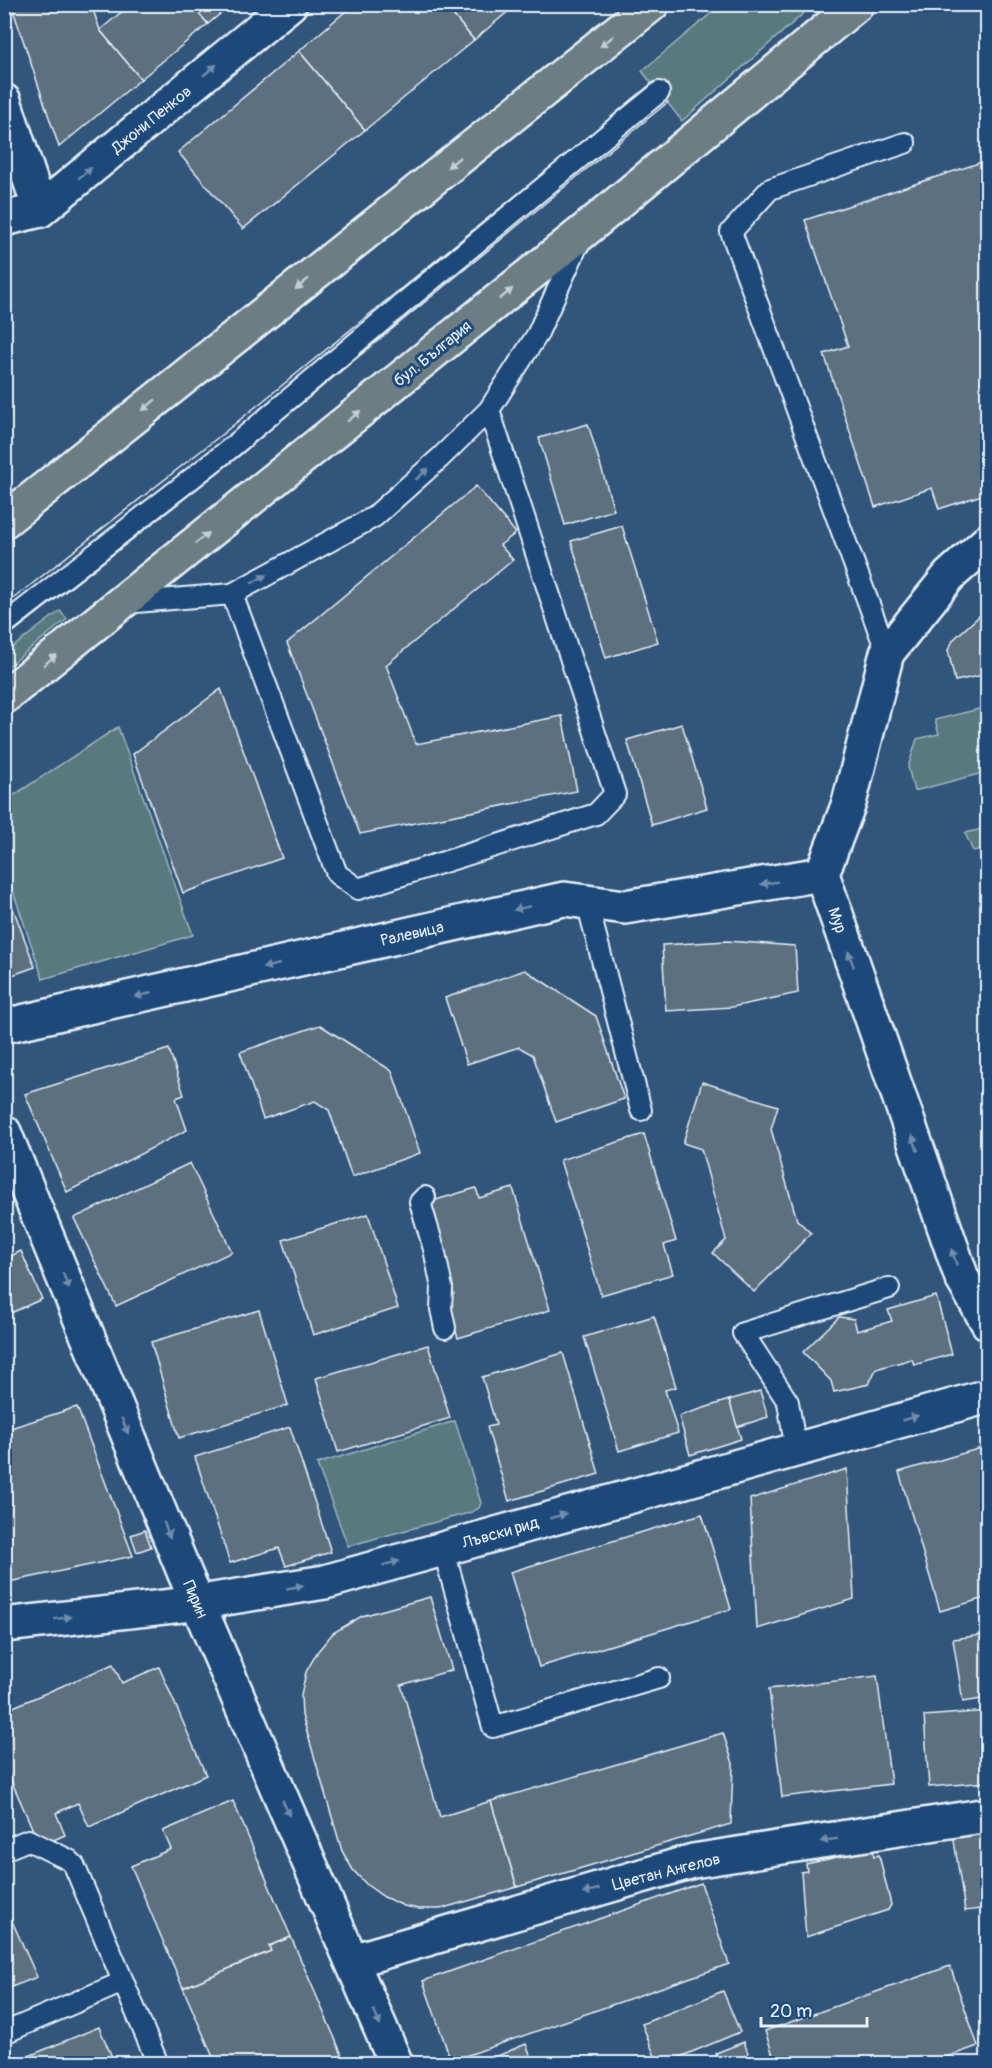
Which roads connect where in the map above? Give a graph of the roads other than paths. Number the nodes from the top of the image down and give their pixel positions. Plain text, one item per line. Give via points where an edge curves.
1 (290, 4) edge
2 (652, 4) edge
3 (857, 4) edge
4 (659, 92) dead end
5 (4, 101) edge
6 (905, 142) dead end
7 (40, 210) junction
8 (4, 219) edge
9 (584, 231) junction
10 (489, 410) junction
11 (4, 521) edge
12 (987, 541) edge
13 (232, 594) junction
14 (121, 603) junction
15 (4, 625) edge
16 (887, 653) junction
17 (4, 697) edge
18 (822, 874) junction
19 (587, 902) junction
20 (4, 1026) edge
21 (641, 1110) dead end
22 (4, 1132) edge
23 (425, 1197) dead end
24 (889, 1288) dead end
25 (987, 1323) edge
26 (445, 1328) dead end
27 (987, 1396) edge
28 (796, 1450) junction
29 (444, 1548) junction
30 (198, 1603) junction
31 (4, 1625) edge
32 (659, 1678) dead end
33 (987, 1815) edge
34 (4, 1850) edge
35 (352, 1961) junction
36 (123, 1982) junction
37 (4, 2033) edge
38 (158, 2064) edge
39 (396, 2064) edge

7 -> 1 street, Джони Пенков
2 -> 11 main road
3 - 9 main road, бул. България
4 - 15 lane via 231,448
5 - 7 street
6 - 16 lane via 770,189 731,232
7 - 8 street, Джони Пенков
9 - 10 lane via 537,335
14 -> 9 main road, бул. България
13 -> 10 lane via 374,517
10 - 13 lane via 615,794 596,814 358,889 337,874
12 - 16 street via 949,576
13 - 14 lane
17 -> 14 main road, бул. България
16 - 18 street via 849,803
18 -> 19 street, Ралевица via 625,907
25 -> 18 street, Мур via 962,1278
19 -> 20 street, Ралевица via 564,899
19 - 21 lane
22 -> 30 street, Пирин
23 - 26 lane via 420,1202 442,1288
24 - 28 lane via 743,1333 788,1402
28 -> 27 street, Лъвски рид
29 -> 28 street, Лъвски рид
30 -> 29 street, Лъвски рид via 325,1582
29 - 32 lane via 493,1727
31 -> 30 street, Лъвски рид
30 -> 35 street, Пирин
33 -> 35 street, Цветан Ангелов via 693,1861
34 - 36 lane via 28,1840 74,1864
35 -> 39 street, Пирин
36 - 37 lane
36 - 38 lane

